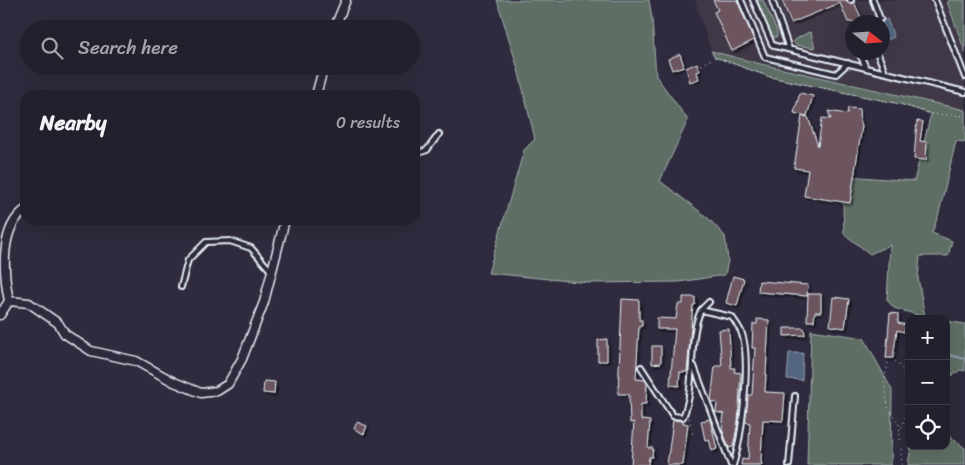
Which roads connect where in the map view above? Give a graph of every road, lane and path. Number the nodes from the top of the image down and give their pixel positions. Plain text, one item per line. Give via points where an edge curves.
1 (346, 0) edge
2 (741, 0) edge
3 (754, 0) edge
4 (772, 0) edge
5 (873, 0) edge
6 (935, 0) edge
7 (879, 15) edge
8 (338, 20) edge
9 (789, 49) junction
10 (863, 60) edge
11 (881, 60) edge
12 (848, 63) junction
13 (701, 65) dead end
14 (866, 68) junction
15 (886, 72) junction
16 (322, 75) edge
17 (965, 77) edge
18 (317, 90) edge
19 (965, 92) edge
20 (965, 116) edge
21 (439, 134) dead end
22 (420, 152) edge
23 (20, 212) edge
24 (284, 225) edge
25 (272, 272) junction
26 (181, 287) dead end
27 (709, 302) dead end
28 (5, 304) edge
29 (701, 310) junction
30 (0, 315) edge
31 (895, 361) dead end
32 (693, 364) junction
33 (888, 364) dead end
34 (641, 367) dead end
35 (905, 388) dead end
36 (795, 396) dead end
37 (688, 408) junction
38 (905, 417) edge
39 (900, 433) junction
40 (693, 436) dead end
41 (732, 465) edge
42 (789, 465) edge
43 (902, 465) edge

1 - 8 street
2 - 12 lane via 765,57 836,74
3 - 9 lane via 772,44
4 - 9 lane
5 - 7 lane
6 - 17 lane
9 - 12 lane
10 - 14 lane
11 - 15 lane
12 - 14 lane
13 - 20 path via 716,57 786,81 900,104 931,114
14 - 15 lane
15 - 19 lane
16 - 18 street
21 - 22 lane via 427,150
23 - 28 street via 4,231
24 - 25 street
25 - 26 lane via 251,248 230,241 206,242 188,260
25 - 28 street via 242,359 228,384 217,392 201,393 136,361 91,351 29,303
27 - 29 lane
28 - 30 street
29 - 32 lane via 696,320
29 - 41 lane via 732,317 742,333 747,359 741,425
31 - 35 path via 903,370
32 - 37 lane
32 - 41 lane
33 - 39 path via 884,381 888,406 899,424
34 - 37 lane via 673,416 684,417
36 - 42 lane
37 - 40 path
38 - 39 path
39 - 43 path

